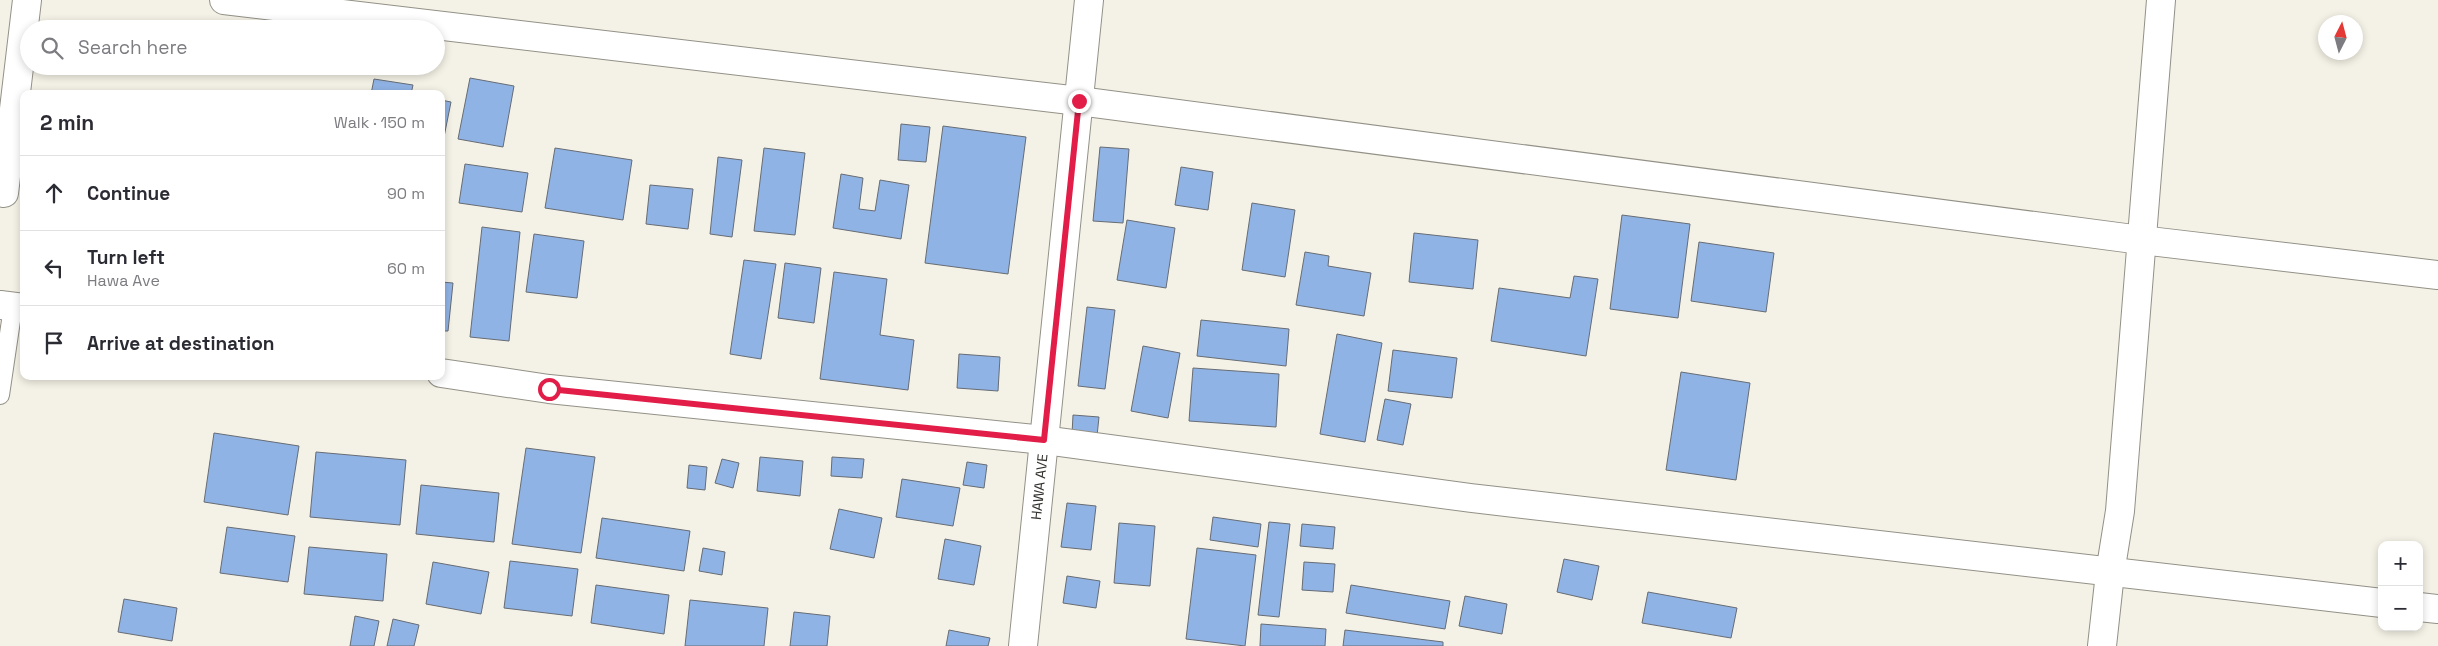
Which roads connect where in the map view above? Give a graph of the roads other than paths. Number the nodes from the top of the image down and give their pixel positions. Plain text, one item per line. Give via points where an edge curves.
1 (27, 0) edge
2 (224, 0) edge
3 (1090, 0) edge
4 (2161, 0) edge
5 (25, 20) edge
6 (393, 20) edge
7 (445, 26) edge
8 (20, 59) edge
9 (1079, 101) junction
10 (4, 193) dead end
11 (2141, 240) junction
12 (2438, 275) edge
13 (12, 307) edge
14 (445, 373) edge
15 (0, 395) edge
16 (1044, 440) junction
17 (2110, 573) junction
18 (2378, 603) edge
19 (2423, 607) edge
20 (2438, 609) edge
21 (1023, 646) edge
22 (2102, 646) edge

1 - 5 street
2 - 6 street
3 - 9 street, HAWA AVE
4 - 11 street
7 - 9 street
8 - 10 street
9 - 11 street
9 - 16 street, HAWA AVE
11 - 12 street
11 - 17 street via 2121,502
13 - 15 lane
14 - 16 street via 549,389
16 - 17 street via 1471,498
16 - 21 street, HAWA AVE
17 - 18 street
17 - 22 street
19 - 20 street

